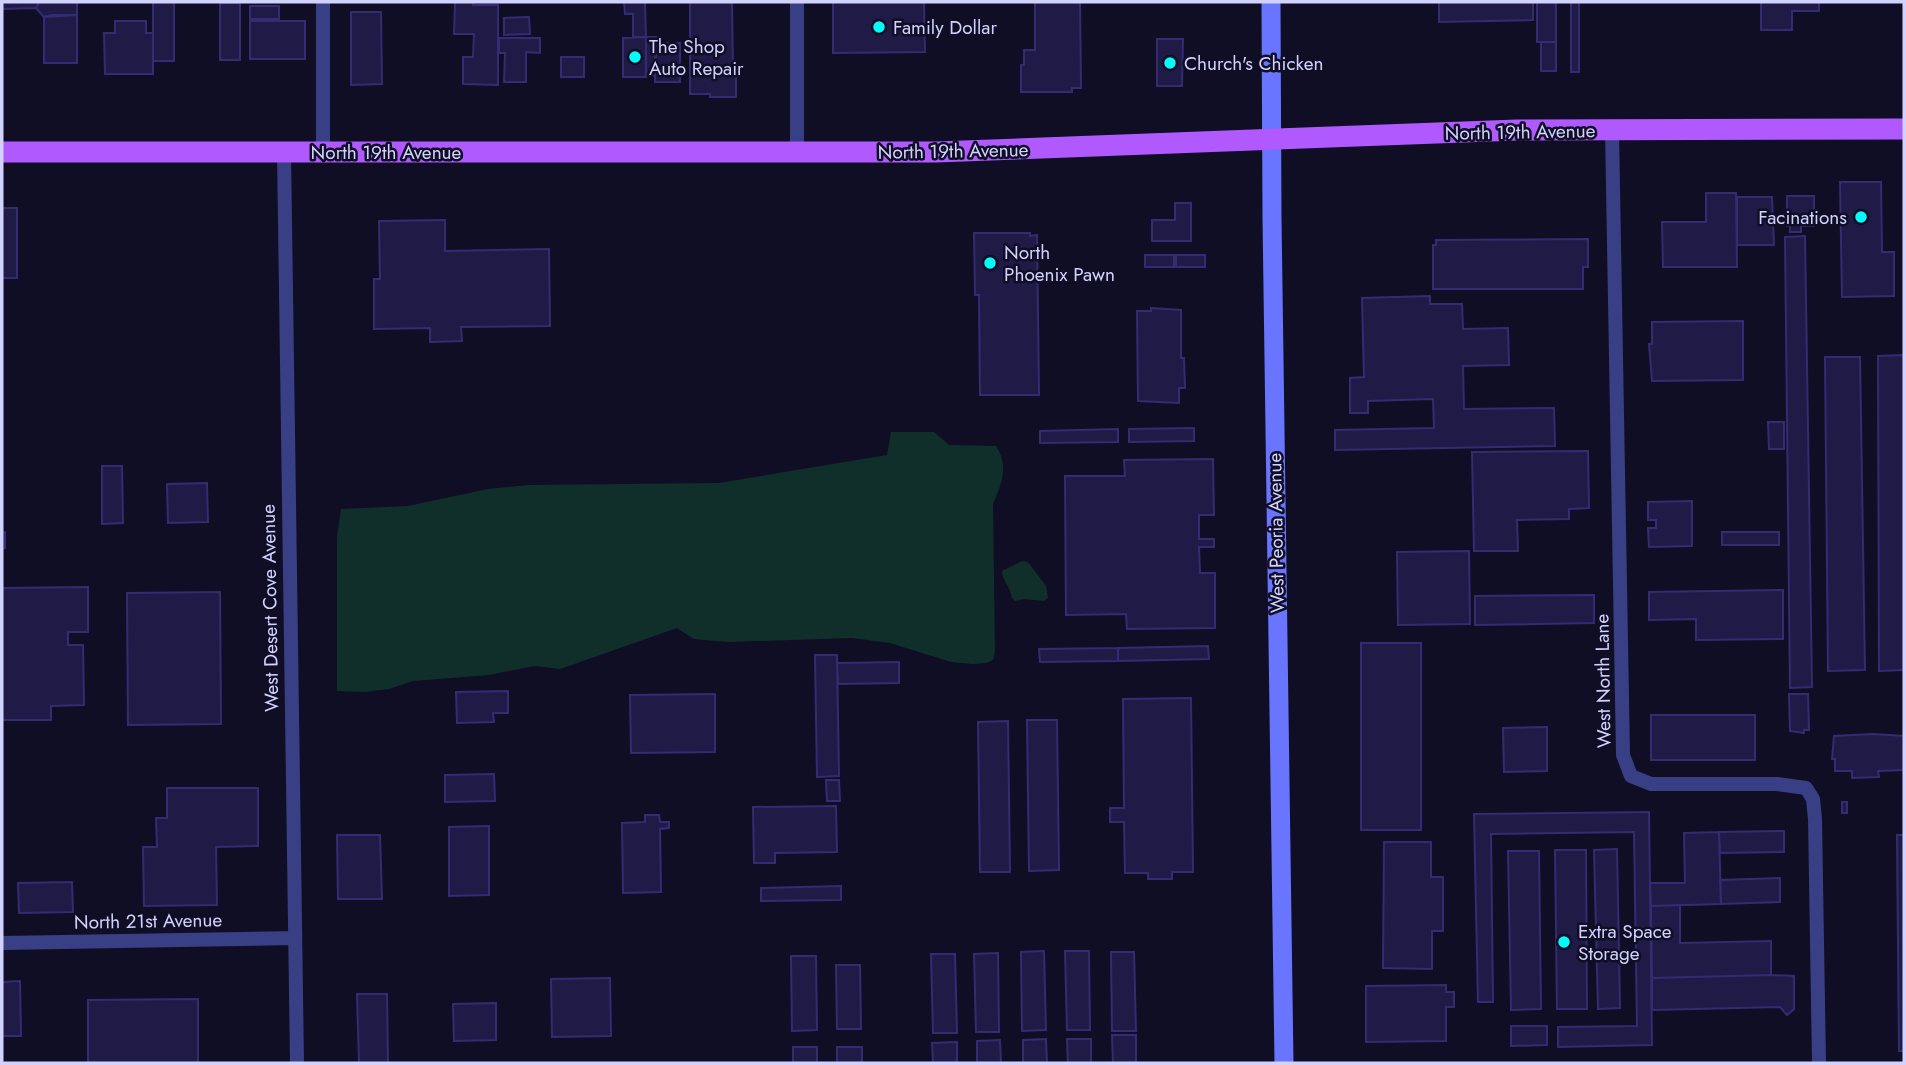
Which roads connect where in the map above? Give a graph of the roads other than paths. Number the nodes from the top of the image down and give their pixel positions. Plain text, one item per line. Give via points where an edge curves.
1 (323, 2) edge
2 (797, 2) edge
3 (1271, 2) edge
4 (1904, 129) edge
5 (1612, 130) junction
6 (1271, 139) junction
7 (2, 152) edge
8 (284, 152) junction
9 (323, 152) junction
10 (797, 153) junction
11 (294, 938) junction
12 (2, 943) edge
13 (297, 1063) edge
14 (1284, 1063) edge
15 (1819, 1063) edge

1 - 9 street
2 - 10 street
3 - 6 main road, West Peoria Avenue
4 - 5 main road, North 19th Avenue
5 - 6 main road, North 19th Avenue
5 - 15 street, West North Lane via 1623,755 1631,776 1651,784 1806,788 1813,799 1815,819
6 - 10 main road, North 19th Avenue via 1054,149
6 - 14 main road, West Peoria Avenue
7 - 8 main road, North 19th Avenue
8 - 9 main road, North 19th Avenue
8 - 11 street, West Desert Cove Avenue
9 - 10 main road, North 19th Avenue
11 - 12 street, North 21st Avenue
11 - 13 street, West Desert Cove Avenue

